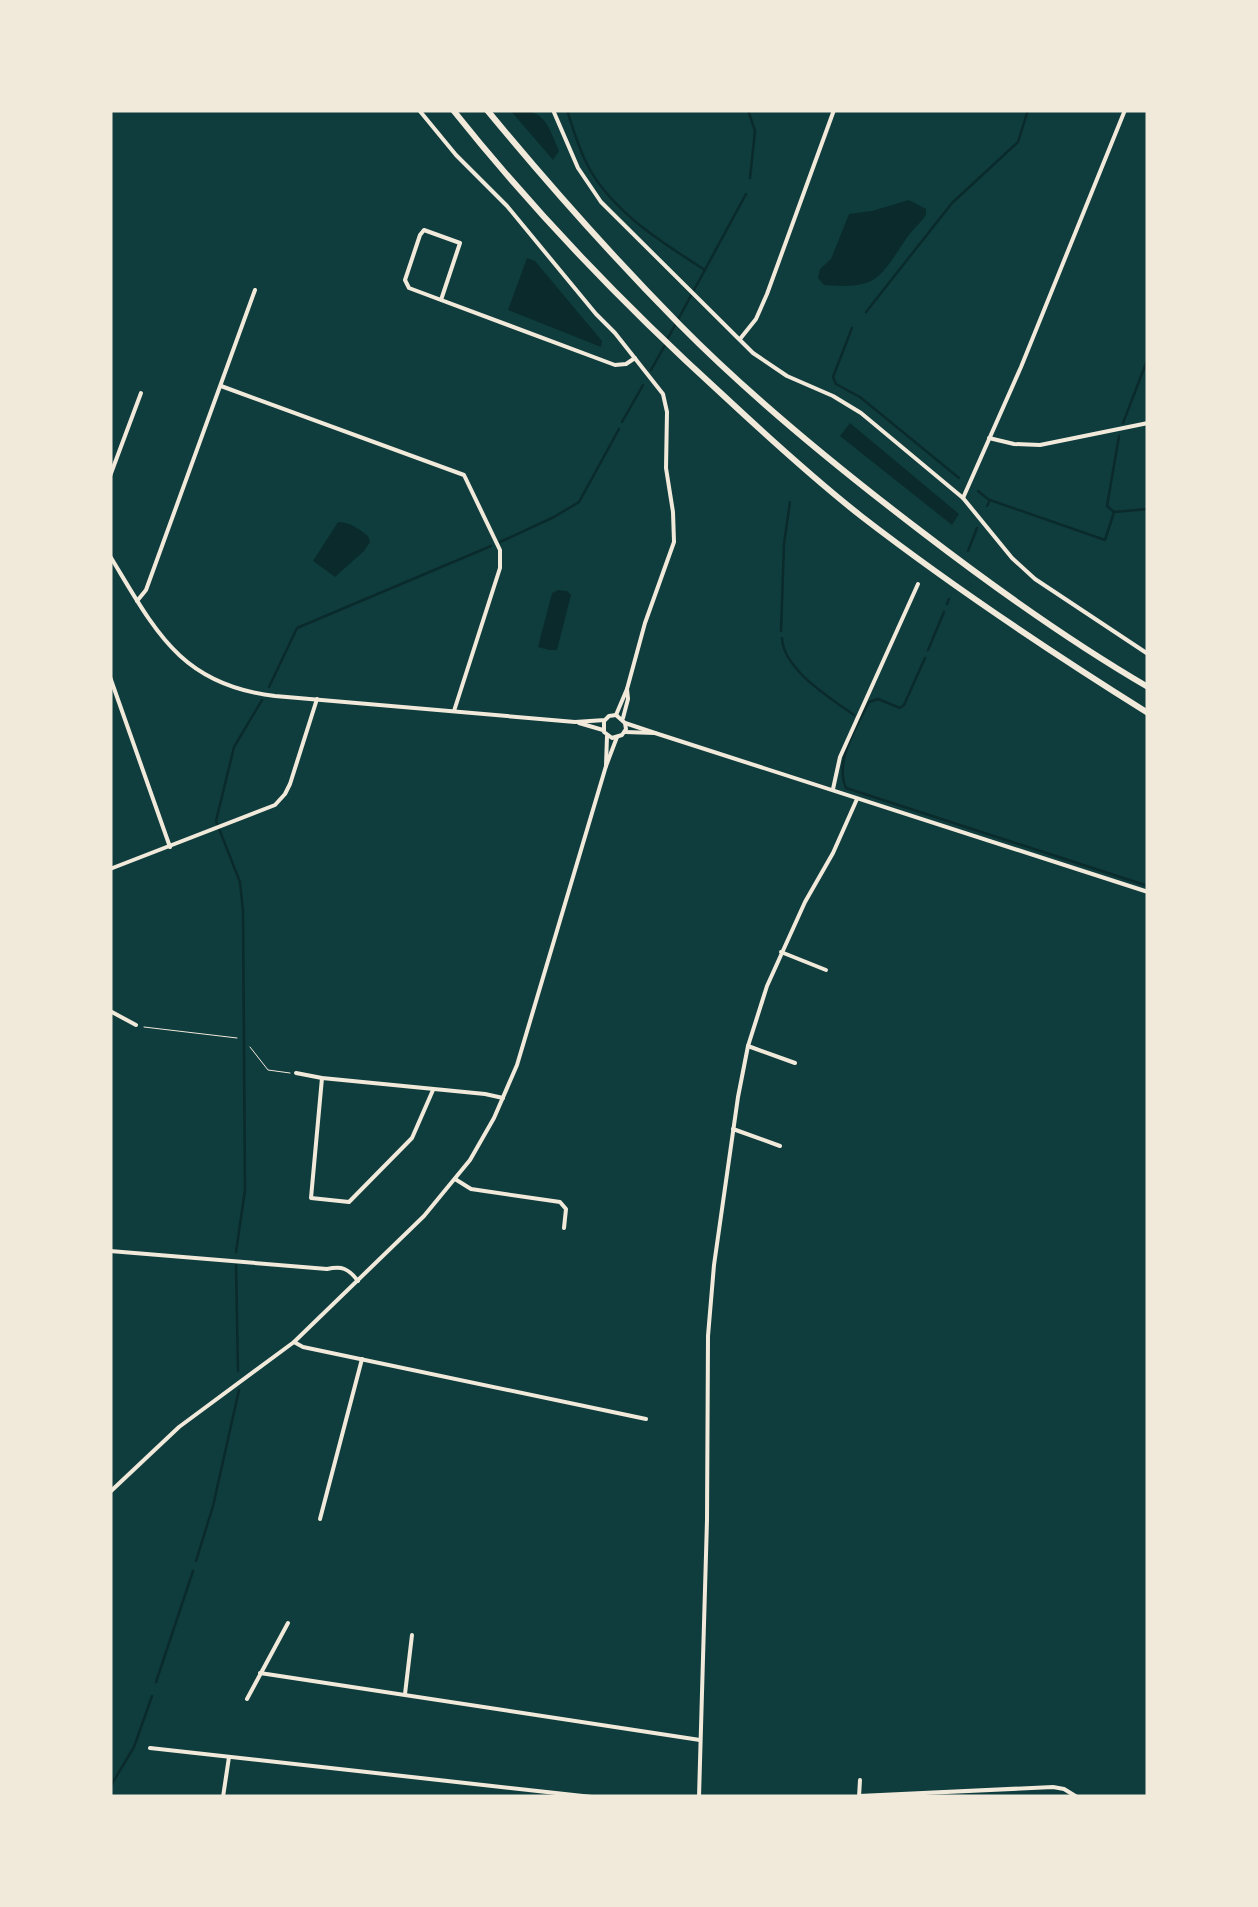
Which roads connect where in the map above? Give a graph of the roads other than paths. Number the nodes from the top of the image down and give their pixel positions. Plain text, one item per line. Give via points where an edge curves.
1 (419, 110) edge
2 (452, 110) edge
3 (487, 110) edge
4 (553, 110) edge
5 (834, 110) edge
6 (1125, 110) edge
7 (255, 290) dead end
8 (441, 300) junction
9 (740, 339) junction
10 (635, 358) junction
11 (221, 386) junction
12 (141, 393) dead end
13 (1148, 422) edge
14 (989, 438) junction
15 (110, 476) edge
16 (963, 498) junction
17 (110, 556) edge
18 (918, 584) dead end
19 (137, 600) junction
20 (1148, 654) edge
21 (110, 677) edge
22 (1148, 687) edge
23 (627, 688) junction
24 (317, 699) junction
25 (454, 711) junction
26 (1148, 713) edge
27 (616, 715) junction
28 (605, 720) junction
29 (624, 721) junction
30 (575, 722) junction
31 (624, 732) junction
32 (606, 733) junction
33 (655, 733) junction
34 (618, 738) junction
35 (606, 766) junction
36 (833, 790) junction
37 (857, 798) junction
38 (170, 847) junction
39 (110, 868) edge
40 (1148, 892) edge
41 (781, 952) junction
42 (826, 970) dead end
43 (110, 1012) edge
44 (136, 1025) road end
45 (748, 1046) junction
46 (795, 1063) dead end
47 (296, 1073) road end
48 (322, 1078) junction
49 (433, 1090) junction
50 (503, 1098) junction
51 (733, 1129) junction
52 (780, 1146) dead end
53 (455, 1179) junction
54 (564, 1228) dead end
55 (110, 1251) edge
56 (358, 1280) junction
57 (294, 1342) junction
58 (362, 1359) junction
59 (646, 1419) dead end
60 (110, 1492) edge
61 (320, 1519) dead end
62 (288, 1623) dead end
63 (412, 1635) dead end
64 (260, 1672) junction
65 (406, 1694) junction
66 (246, 1699) dead end
67 (700, 1740) junction
68 (150, 1748) dead end
69 (229, 1757) junction
70 (860, 1780) dead end
71 (859, 1796) edge
72 (222, 1797) edge
73 (592, 1797) edge
74 (698, 1797) edge
75 (1077, 1797) edge

1 - 10 street
2 - 26 highway via 662,340 807,472 986,608
3 - 22 highway via 674,319 775,412 990,585
4 - 9 street via 589,187
5 - 9 street via 767,294
6 - 14 street
7 - 11 street
8 - 8 street via 460,245 424,230 406,284
8 - 10 street via 615,365
9 - 16 street via 787,376 852,406
10 - 23 street via 660,388 666,407 675,537
11 - 19 street
11 - 25 street via 464,475 500,550 500,568
12 - 15 street
13 - 14 street via 1040,445
14 - 16 street
16 - 20 street via 1036,579
17 - 19 street
18 - 36 street via 838,761
19 - 24 street via 174,652 207,675 263,694
21 - 38 street
23 - 27 street
23 - 29 street
24 - 25 street
24 - 38 street via 285,794 275,805
25 - 30 street
27 - 28 street
27 - 29 street
28 - 30 street
28 - 32 street
29 - 31 street
29 - 33 street
30 - 32 street
31 - 33 street
31 - 34 street
32 - 34 street
32 - 35 street
33 - 36 street
34 - 35 street
35 - 50 street
36 - 37 street
37 - 40 street
37 - 41 street
38 - 39 street
41 - 42 street
41 - 45 street
43 - 44 street
45 - 46 street
45 - 51 street
47 - 48 street
48 - 49 street
48 - 49 street via 310,1198 349,1202 412,1138
49 - 50 street
50 - 53 street
51 - 52 street
51 - 67 street via 708,1336
53 - 54 street via 470,1189 560,1202
53 - 56 street
55 - 56 street via 339,1267
56 - 57 street
57 - 58 street
57 - 60 street via 179,1427
58 - 59 street
58 - 61 street
62 - 64 street
63 - 65 street
64 - 65 street
64 - 66 street
65 - 67 street
67 - 74 street
68 - 69 street
69 - 72 street
69 - 73 street
70 - 71 street
71 - 75 street via 1053,1787

